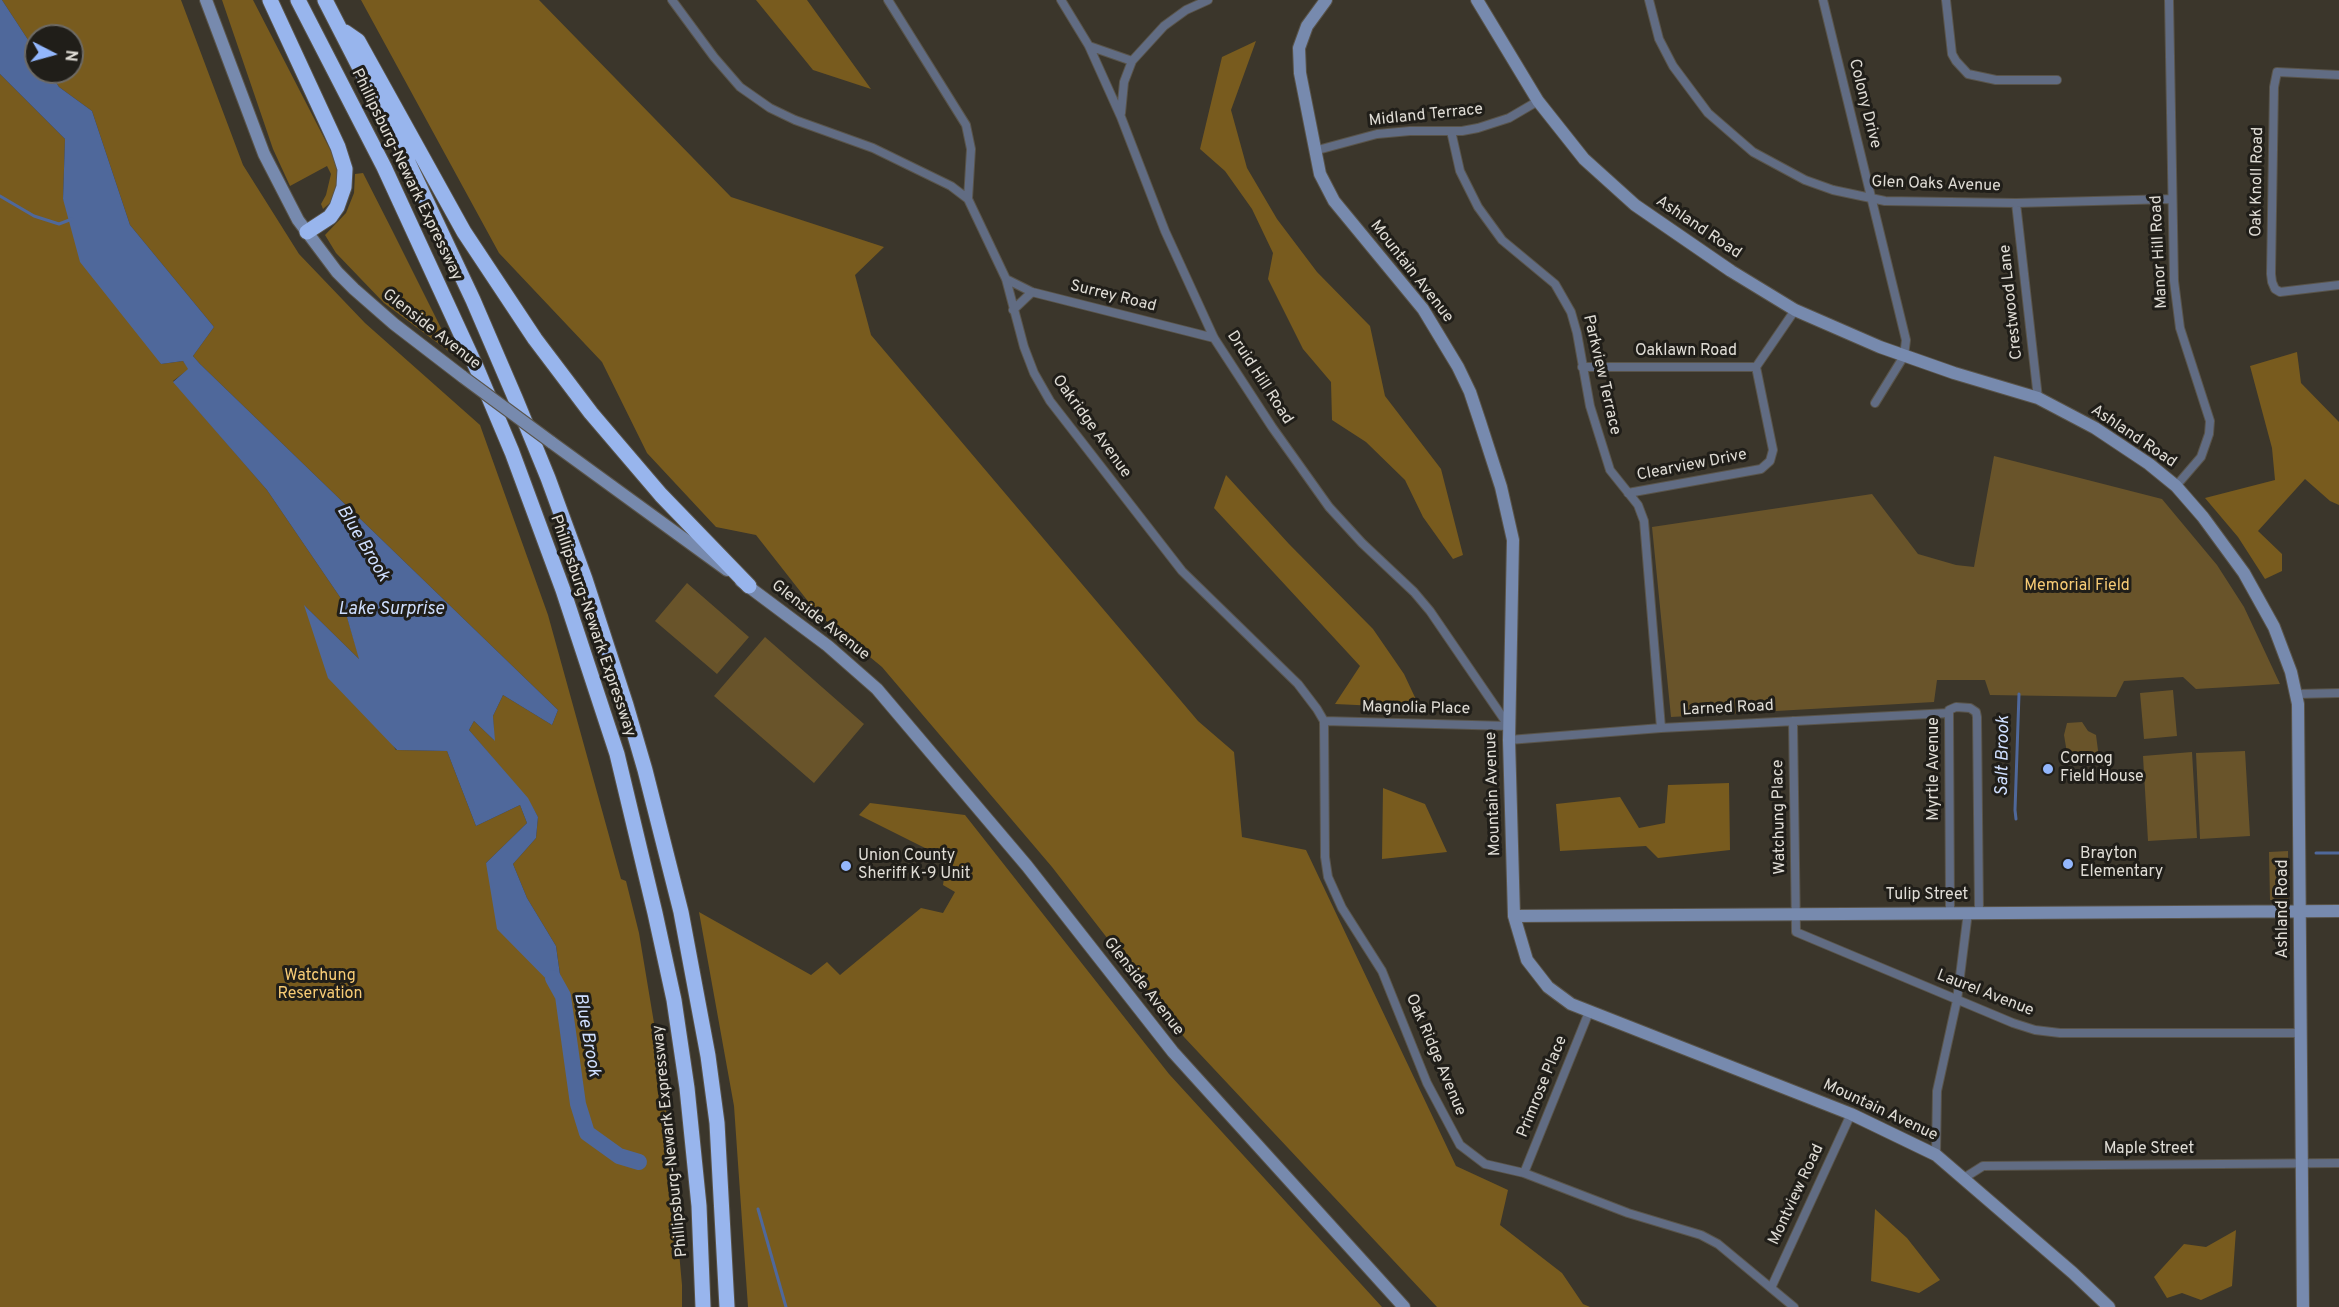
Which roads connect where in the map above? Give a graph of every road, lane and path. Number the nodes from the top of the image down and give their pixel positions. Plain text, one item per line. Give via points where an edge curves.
1 (206, 0) edge
2 (270, 0) edge
3 (298, 0) edge
4 (325, 0) edge
5 (672, 0) edge
6 (888, 0) edge
7 (1061, 0) edge
8 (1208, 0) edge
9 (1326, 0) edge
10 (1477, 0) edge
11 (1649, 0) edge
12 (1823, 0) edge
13 (1946, 0) edge
14 (2169, 0) edge
15 (340, 28) junction
16 (1089, 46) junction
17 (1132, 61) junction
18 (2339, 75) edge
19 (2057, 80) dead end
20 (1538, 101) junction
21 (1121, 117) junction
22 (1451, 131) junction
23 (1314, 150) junction
24 (2172, 198) junction
25 (968, 199) junction
26 (1872, 199) junction
27 (2016, 203) junction
28 (307, 232) junction
29 (1006, 279) junction
30 (2339, 285) edge
31 (1032, 292) junction
32 (1013, 309) junction
33 (1795, 310) junction
34 (1214, 338) junction
35 (1904, 356) junction
36 (1582, 367) junction
37 (1756, 367) junction
38 (2038, 398) junction
39 (1875, 403) dead end
40 (2176, 486) junction
41 (1629, 493) junction
42 (749, 586) junction
43 (2339, 693) edge
44 (2296, 694) junction
45 (1948, 713) junction
46 (1324, 721) junction
47 (1793, 721) junction
48 (1509, 726) junction
49 (1661, 728) junction
50 (1509, 740) junction
51 (2300, 911) junction
52 (2339, 911) edge
53 (1950, 912) junction
54 (1973, 912) junction
55 (1795, 913) junction
56 (1514, 916) junction
57 (1957, 1000) junction
58 (1589, 1012) junction
59 (2301, 1033) junction
60 (1851, 1114) junction
61 (1936, 1155) junction
62 (2302, 1163) junction
63 (2339, 1163) edge
64 (1524, 1173) junction
65 (1964, 1178) junction
66 (1771, 1288) junction
67 (703, 1307) edge
68 (727, 1307) edge
69 (1404, 1307) edge
70 (1794, 1307) edge
71 (2109, 1307) edge
72 (2303, 1307) edge

1 - 28 main road, Glenside Avenue via 264,154
2 - 28 highway via 345,169 339,203 330,216
3 - 67 highway, Phillipsburg-Newark Expressway via 389,177 512,452 563,590 616,754 674,1000 699,1206
4 - 15 highway, Phillipsburg-Newark Expressway
5 - 25 street via 740,87 770,108 873,148 951,186
6 - 25 street via 966,125 971,149
7 - 16 street, Druid Hill Road
8 - 17 street via 1164,26
9 - 23 main road, Mountain Avenue via 1307,26 1299,48
10 - 20 main road, Ashland Road
11 - 26 street, Glen Oaks Avenue via 1659,39 1673,66 1702,105 1730,133 1778,167 1805,180
12 - 26 street, Colony Drive
13 - 19 street via 1952,54 1968,74 1996,80
14 - 24 street, Manor Hill Road
15 - 42 highway via 358,41 464,232 535,339 654,487
15 - 68 highway, Phillipsburg-Newark Expressway via 451,252 516,400 585,579 629,716 681,912 708,1056 717,1123
16 - 17 street
16 - 21 street, Druid Hill Road
17 - 21 street via 1124,82
18 - 30 street, Oak Knoll Road via 2277,72 2271,274 2275,289 2286,293
20 - 22 street, Midland Terrace via 1494,124
20 - 33 main road, Ashland Road via 1584,159 1635,205
21 - 34 street, Druid Hill Road via 1165,231
22 - 23 street, Midland Terrace via 1377,134
22 - 36 street, Parkview Terrace via 1464,180 1489,224 1522,258 1548,276 1567,302 1575,322
23 - 48 main road, Mountain Avenue via 1328,193 1423,309 1470,392 1501,487 1513,540
24 - 27 street, Glen Oaks Avenue
24 - 40 street, Manor Hill Road via 2174,281 2180,327 2210,421 2201,457
25 - 29 street, Oakridge Avenue
26 - 27 street, Glen Oaks Avenue
26 - 35 street, Colony Drive via 1906,340
27 - 38 street, Crestwood Lane
28 - 42 main road, Glenside Avenue, bridge via 337,272 372,305
29 - 31 street, Surrey Road
29 - 32 street, Oakridge Avenue
31 - 32 street
31 - 34 street, Surrey Road
32 - 46 street, Oakridge Avenue via 1034,374 1050,401 1182,571 1298,684
33 - 35 main road, Ashland Road
33 - 37 street, Oaklawn Road
34 - 48 street, Druid Hill Road via 1329,507 1430,611
35 - 38 main road, Ashland Road
35 - 39 street
36 - 37 street, Oaklawn Road
36 - 41 street, Parkview Terrace via 1610,470
37 - 41 street, Clearview Drive via 1773,450 1770,461 1761,469
38 - 40 main road, Ashland Road via 2117,442
40 - 44 main road, Ashland Road via 2229,550 2258,594 2284,650
41 - 49 street, Parkview Terrace via 1644,521
42 - 69 main road, Glenside Avenue via 877,689 1027,866 1167,1045
43 - 44 street
44 - 51 main road, Ashland Road
45 - 47 street, Larned Road
45 - 53 street, Myrtle Avenue
45 - 54 street, Myrtle Avenue via 1952,708 1970,708 1977,717
46 - 48 street, Magnolia Place
46 - 64 street, Oak Ridge Avenue via 1325,857 1334,894 1382,971 1427,1083 1460,1145 1485,1164
47 - 49 street, Larned Road
47 - 55 street, Watchung Place
48 - 50 main road, Mountain Avenue
49 - 50 street, Larned Road
50 - 56 main road, Mountain Avenue
51 - 52 main road, Tulip Street
51 - 54 main road, Tulip Street
51 - 59 main road, Ashland Road
53 - 54 main road, Tulip Street
53 - 55 main road, Tulip Street
54 - 57 street, Myrtle Avenue
55 - 56 main road, Tulip Street
55 - 57 street, Laurel Avenue via 1796,932
56 - 58 main road, Mountain Avenue via 1521,947 1534,972 1562,998
57 - 59 street, Laurel Avenue via 2013,1023 2060,1033
57 - 61 street, Myrtle Avenue via 1936,1091
58 - 60 main road, Mountain Avenue
58 - 64 street, Primrose Place
59 - 62 main road, Ashland Road
60 - 61 main road, Mountain Avenue
60 - 66 street, Montview Road
61 - 65 main road, Mountain Avenue
62 - 63 street, Maple Street
62 - 65 street, Maple Street via 1983,1166
62 - 72 main road, Ashland Road
64 - 66 street, Oak Ridge Avenue via 1628,1213 1701,1235 1718,1244
65 - 71 main road, Mountain Avenue
66 - 70 street, Oak Ridge Avenue

